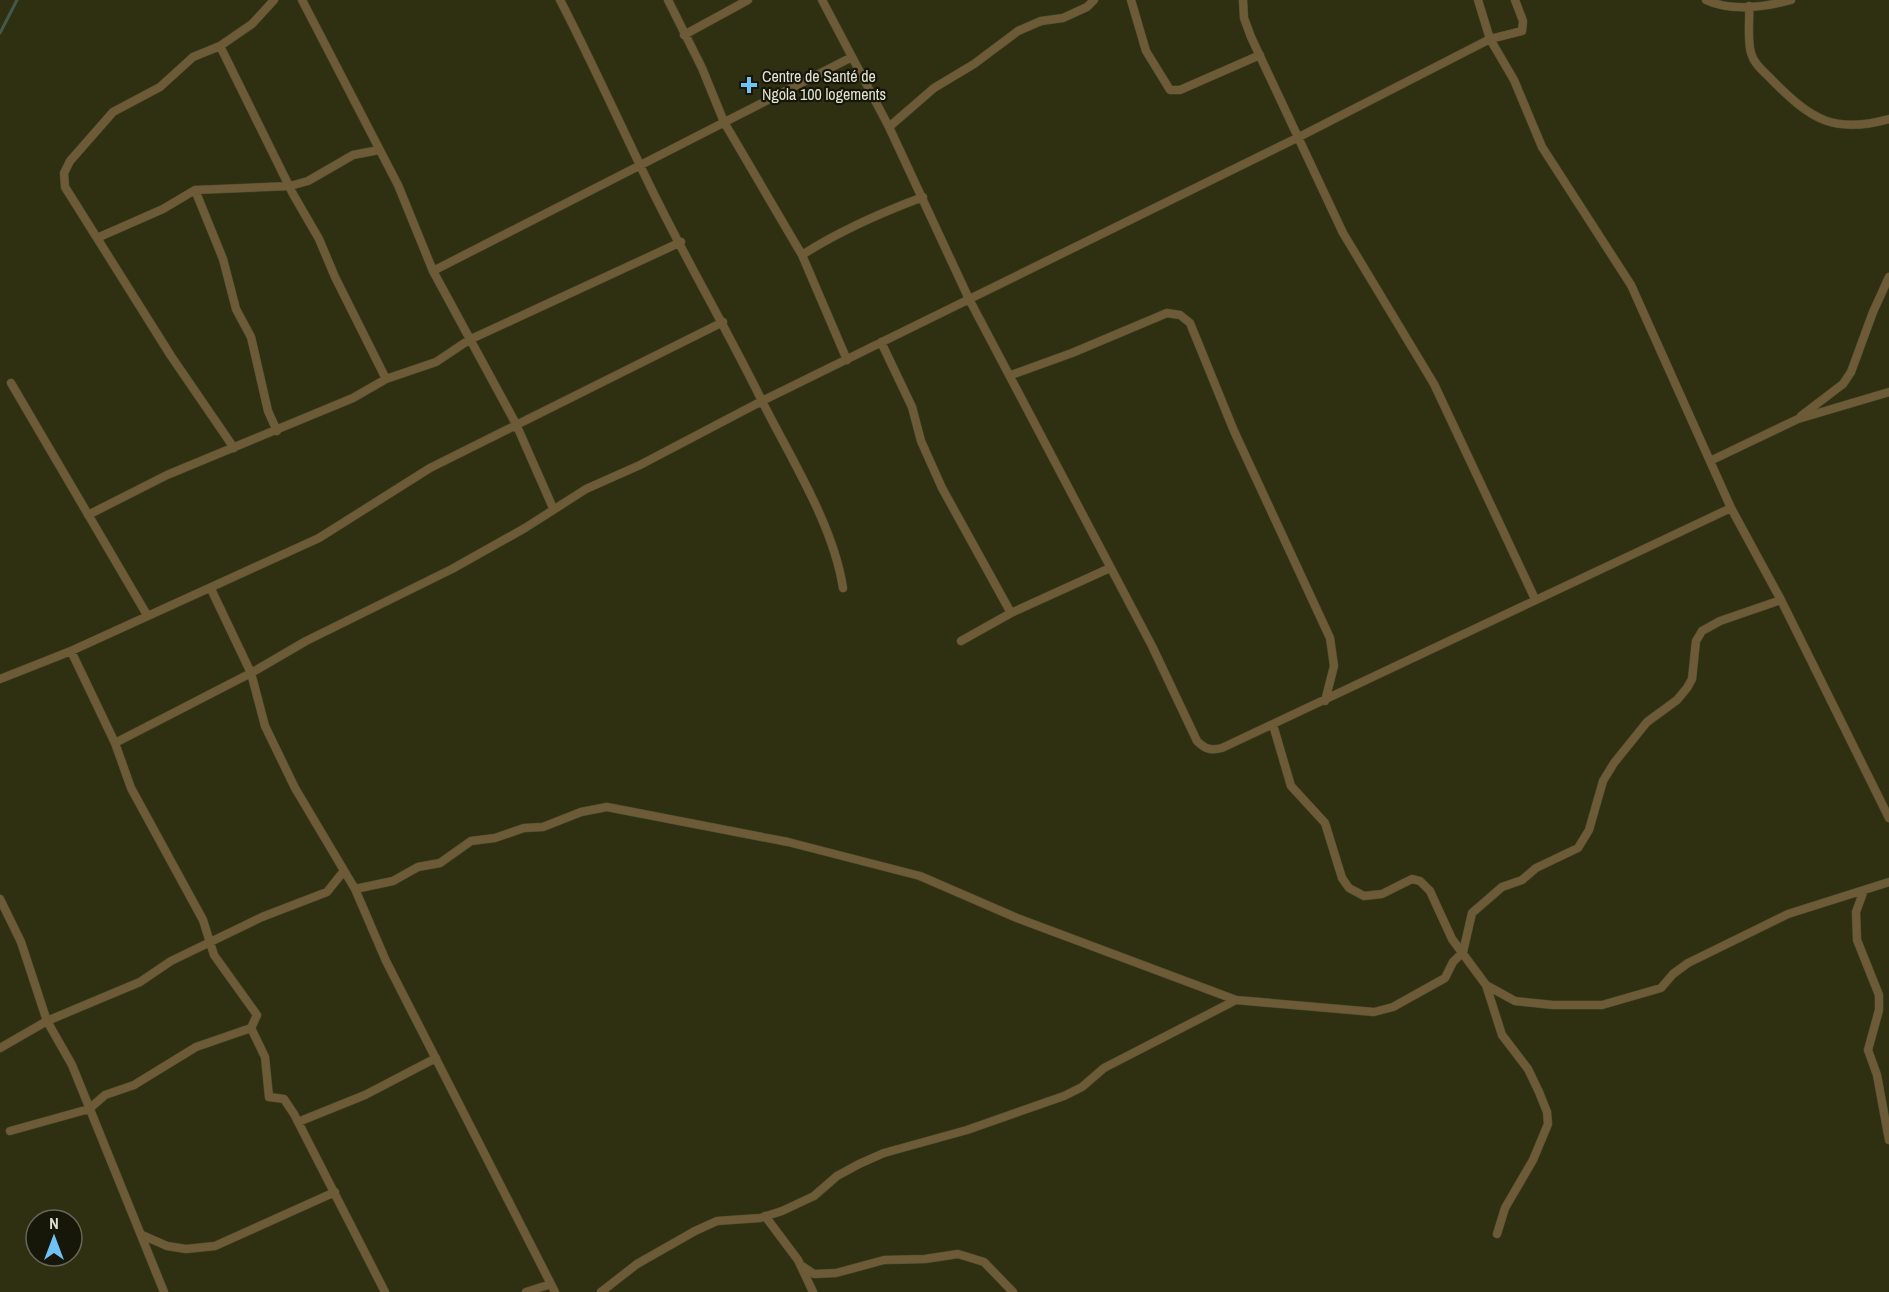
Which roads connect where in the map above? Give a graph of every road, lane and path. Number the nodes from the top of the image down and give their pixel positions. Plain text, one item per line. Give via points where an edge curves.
1 (274, 0) edge
2 (302, 0) edge
3 (560, 0) edge
4 (668, 0) edge
5 (748, 0) edge
6 (822, 0) edge
7 (1094, 0) edge
8 (1131, 0) edge
9 (1243, 0) edge
10 (1478, 0) edge
11 (1515, 0) edge
12 (1706, 0) edge
13 (1791, 0) edge
14 (1749, 6) junction
15 (684, 35) junction
16 (1490, 39) junction
17 (220, 46) junction
18 (1260, 55) junction
19 (852, 57) junction
20 (1889, 119) edge
21 (724, 122) junction
22 (889, 127) junction
23 (1299, 137) junction
24 (378, 150) junction
25 (639, 165) junction
26 (290, 186) junction
27 (195, 190) junction
28 (923, 197) junction
29 (97, 238) junction
30 (681, 242) junction
31 (802, 255) junction
32 (433, 271) junction
33 (1889, 278) edge
34 (969, 299) junction
35 (723, 322) junction
36 (469, 340) junction
37 (880, 342) junction
38 (847, 360) junction
39 (1011, 375) junction
40 (386, 379) junction
41 (11, 383) dead end
42 (1889, 392) edge
43 (762, 401) junction
44 (1798, 419) junction
45 (516, 424) junction
46 (277, 430) junction
47 (234, 448) junction
48 (1710, 461) junction
49 (553, 508) junction
50 (1731, 508) junction
51 (87, 515) junction
52 (1110, 568) junction
53 (843, 588) dead end
54 (211, 589) junction
55 (1535, 599) junction
56 (1781, 600) junction
57 (1011, 613) junction
58 (147, 615) junction
59 (961, 641) dead end
60 (71, 651) junction
61 (251, 673) junction
62 (0, 679) edge
63 (1325, 701) junction
64 (1273, 725) junction
65 (115, 743) junction
66 (1889, 818) edge
67 (343, 872) junction
68 (1889, 882) edge
69 (355, 889) junction
70 (1864, 890) junction
71 (0, 899) edge
72 (209, 944) junction
73 (1463, 952) junction
74 (1486, 985) junction
75 (1236, 1000) junction
76 (48, 1021) junction
77 (251, 1028) junction
78 (0, 1047) edge
79 (436, 1058) junction
80 (89, 1109) junction
81 (298, 1122) junction
82 (10, 1131) dead end
83 (1889, 1140) edge
84 (335, 1192) junction
85 (765, 1216) junction
86 (1497, 1234) dead end
87 (142, 1235) junction
88 (802, 1266) junction
89 (553, 1288) edge
90 (164, 1292) edge
91 (385, 1292) edge
92 (526, 1292) edge
93 (601, 1292) edge
94 (813, 1292) edge
95 (1013, 1292) edge

1 - 17 street via 252,24
2 - 24 street
3 - 25 street
4 - 15 street
5 - 15 street
6 - 19 street
7 - 22 street via 1063,18 1041,21 1018,31 934,88
8 - 18 street via 1146,51 1170,90 1180,90
9 - 18 street via 1244,18
10 - 16 street
11 - 16 street via 1523,21 1522,31
12 - 14 street
13 - 14 street
14 - 20 street via 1751,52 1756,64 1800,108 1832,124 1867,125
15 - 21 street
16 - 23 street
16 - 48 street via 1514,80 1542,147 1631,285
17 - 26 street
17 - 29 street via 193,57 160,87 112,112 70,161 64,173 65,187
18 - 23 street
19 - 21 street
19 - 22 street
21 - 25 street
21 - 31 street
22 - 28 street
23 - 34 street
23 - 55 street via 1343,232 1434,384
24 - 26 street via 353,155 308,181
24 - 32 street via 398,185
25 - 30 street
25 - 32 street
26 - 27 street
26 - 40 street
27 - 29 street
27 - 46 street via 223,259 236,309 251,337 268,411
28 - 31 street via 870,217
28 - 34 street
29 - 47 street
30 - 35 street
30 - 36 street
31 - 38 street
32 - 36 street
33 - 44 street via 1851,372 1843,384
34 - 37 street
34 - 39 street
35 - 43 street
35 - 45 street
36 - 40 street via 436,362
36 - 45 street
37 - 38 street
37 - 57 street via 912,407 921,441 942,488
38 - 43 street
39 - 52 street
39 - 63 street via 1161,315 1180,315 1190,324 1234,431 1330,638 1334,666
40 - 46 street via 353,398
41 - 51 street
42 - 44 street
43 - 49 street
43 - 53 street via 822,524
44 - 48 street
45 - 49 street
45 - 54 street via 430,468 319,538
46 - 47 street
47 - 51 street via 167,475
48 - 50 street
49 - 61 street via 452,569 306,641
50 - 55 street
50 - 56 street
51 - 58 street
52 - 57 street
52 - 64 street via 1197,741 1211,750 1222,748
54 - 58 street
54 - 61 street
55 - 63 street
56 - 66 street
56 - 73 street via 1702,631 1696,641 1692,679 1687,688 1647,722 1614,762 1603,781 1589,830 1578,848 1502,887 1472,913
57 - 59 street
58 - 60 street
60 - 62 street
60 - 65 street
61 - 65 street
61 - 67 street via 265,726
63 - 64 street
64 - 73 street via 1291,786 1325,823 1342,878 1349,888 1364,896 1382,894 1412,879 1420,881 1430,891 1452,939
65 - 72 street via 131,788 203,920
67 - 69 street
67 - 72 street via 327,892 262,916
68 - 70 street
69 - 75 street via 393,881 418,867 440,863 471,841 543,827 607,807 788,842 920,876 1017,918
69 - 79 street via 386,961
70 - 74 street via 1788,914 1688,963 1661,988 1602,1005 1515,1001
70 - 83 street via 1856,912 1857,940 1879,995 1868,1050 1877,1075
71 - 76 street via 21,942
72 - 76 street via 171,961 140,982
72 - 77 street via 257,1015
73 - 74 street
73 - 75 street via 1445,978 1400,1004 1374,1012
74 - 86 street via 1502,1035 1528,1070 1547,1112 1548,1124 1533,1160 1505,1208
75 - 85 street via 1104,1068 1064,1096 967,1130 884,1153 837,1176 814,1196
76 - 78 street
76 - 80 street via 72,1065
77 - 80 street via 196,1047 134,1084 105,1095
77 - 81 street via 265,1057 269,1097 284,1099
79 - 81 street via 366,1095
79 - 89 street
80 - 82 street
80 - 87 street
81 - 84 street
84 - 87 street via 215,1246 186,1249
84 - 91 street
85 - 88 street
85 - 93 street via 717,1221 695,1231 637,1264
87 - 90 street
88 - 94 street
88 - 95 street via 814,1274 836,1273 884,1260 958,1254 984,1262
89 - 92 street

